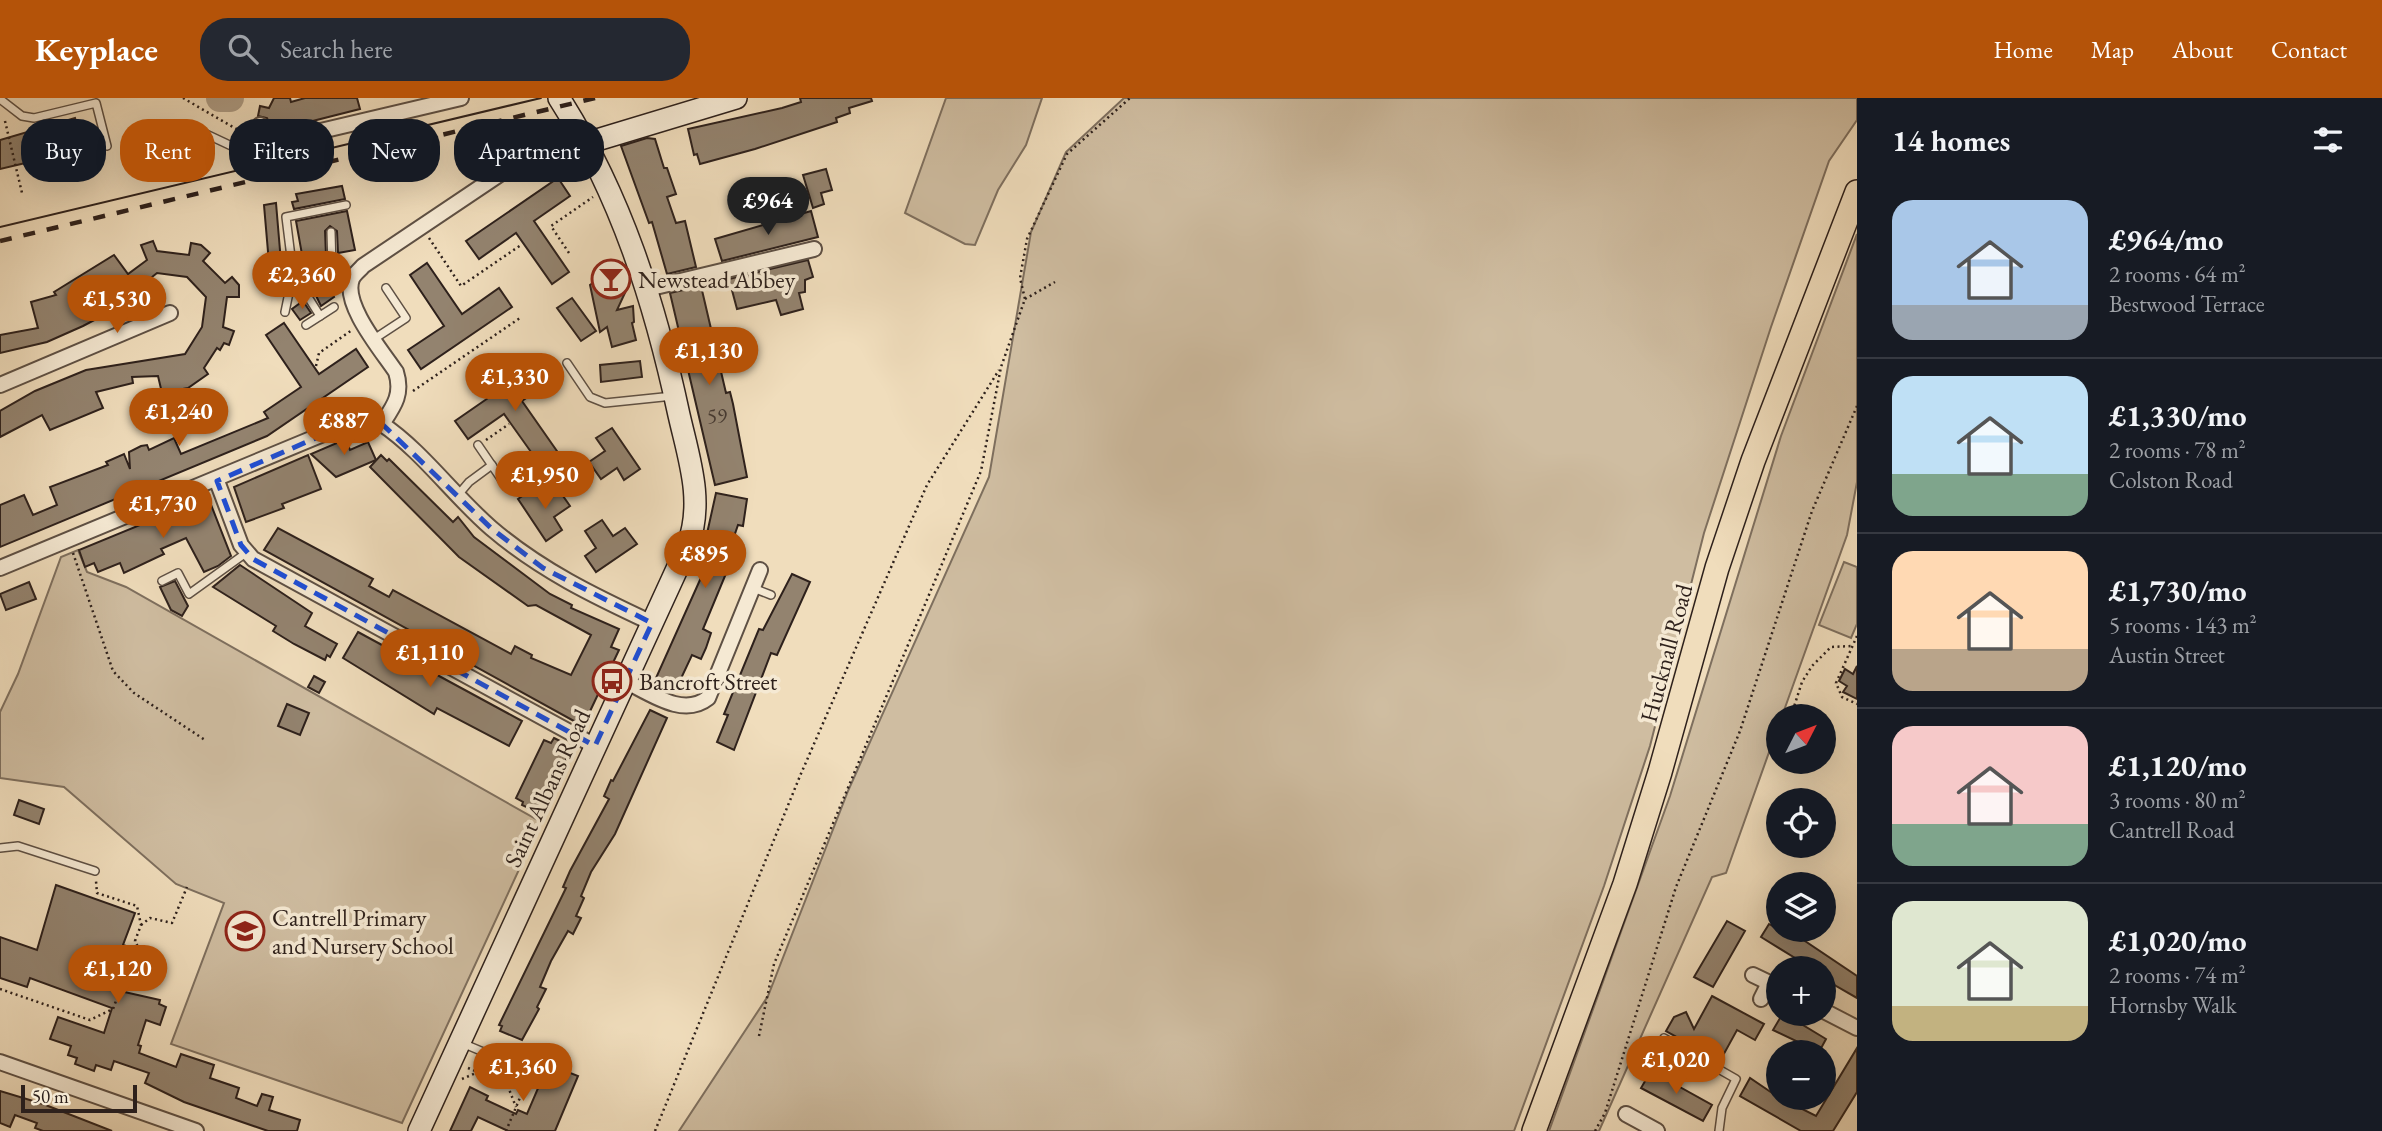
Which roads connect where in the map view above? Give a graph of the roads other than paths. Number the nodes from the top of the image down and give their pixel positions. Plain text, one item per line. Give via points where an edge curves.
1 (461, 98) edge
2 (559, 98) edge
3 (736, 98) edge
4 (0, 99) edge
5 (572, 119) edge
6 (334, 128) edge
7 (604, 138) edge
8 (107, 146) dead end
9 (604, 181) edge
10 (496, 182) edge
11 (1857, 192) edge
12 (346, 205) dead end
13 (331, 232) dead end
14 (814, 249) dead end
15 (331, 267) junction
16 (293, 273) junction
17 (353, 278) junction
18 (386, 288) dead end
19 (647, 289) junction
20 (334, 307) dead end
21 (285, 312) dead end
22 (170, 313) dead end
23 (320, 316) junction
24 (306, 325) dead end
25 (374, 339) junction
26 (567, 363) dead end
27 (0, 384) edge
28 (675, 395) junction
29 (382, 424) junction
30 (478, 445) road end
31 (492, 466) junction
32 (217, 481) junction
33 (506, 486) dead end
34 (457, 496) junction
35 (246, 553) junction
36 (0, 568) edge
37 (761, 570) dead end
38 (162, 581) dead end
39 (753, 588) junction
40 (771, 595) dead end
41 (652, 623) junction
42 (625, 681) junction
43 (595, 747) junction
44 (0, 848) edge
45 (95, 871) road end
46 (1753, 975) dead end
47 (1766, 981) edge
48 (1766, 994) edge
49 (1761, 999) dead end
50 (1836, 1017) edge
51 (1857, 1028) edge
52 (1664, 1038) dead end
53 (460, 1041) junction
54 (0, 1062) edge
55 (526, 1070) dead end
56 (1626, 1114) dead end
57 (1642, 1127) edge
58 (196, 1131) edge
59 (419, 1131) edge
60 (1534, 1131) edge
61 (1657, 1131) edge
62 (1719, 1131) edge

1 - 6 street
2 - 5 street, Saint Albans Road
3 - 7 street
4 - 8 lane via 22,116 34,118 96,103
9 - 19 street, Saint Albans Road
10 - 17 street via 363,266
11 - 60 main road, Hucknall Road via 1753,461 1625,884
12 - 16 lane via 286,217
13 - 15 lane
14 - 19 street
15 - 16 lane
15 - 17 lane
16 - 21 lane
16 - 23 lane
17 - 25 street via 354,309
18 - 25 lane via 406,318
19 - 28 street, Saint Albans Road
20 - 23 lane
22 - 27 street
23 - 24 lane
25 - 29 street via 405,388
26 - 28 lane via 590,397 605,403
28 - 41 street, Saint Albans Road via 697,510 688,545
29 - 32 street via 357,420
29 - 34 street
30 - 31 lane
31 - 33 lane
31 - 34 lane via 469,481
32 - 35 street
32 - 36 street
34 - 41 street via 543,568
35 - 38 lane via 189,594 178,573
35 - 43 street
37 - 39 street
39 - 40 lane
39 - 42 street via 714,691 701,705 681,707
41 - 42 street, Saint Albans Road
42 - 43 street, Saint Albans Road
43 - 53 street, Saint Albans Road
44 - 45 lane via 18,846
46 - 47 street
48 - 49 street
50 - 51 street
52 - 62 lane via 1736,1079 1722,1108
53 - 55 lane
53 - 59 street, Saint Albans Road
54 - 58 street
56 - 57 street
57 - 61 street

